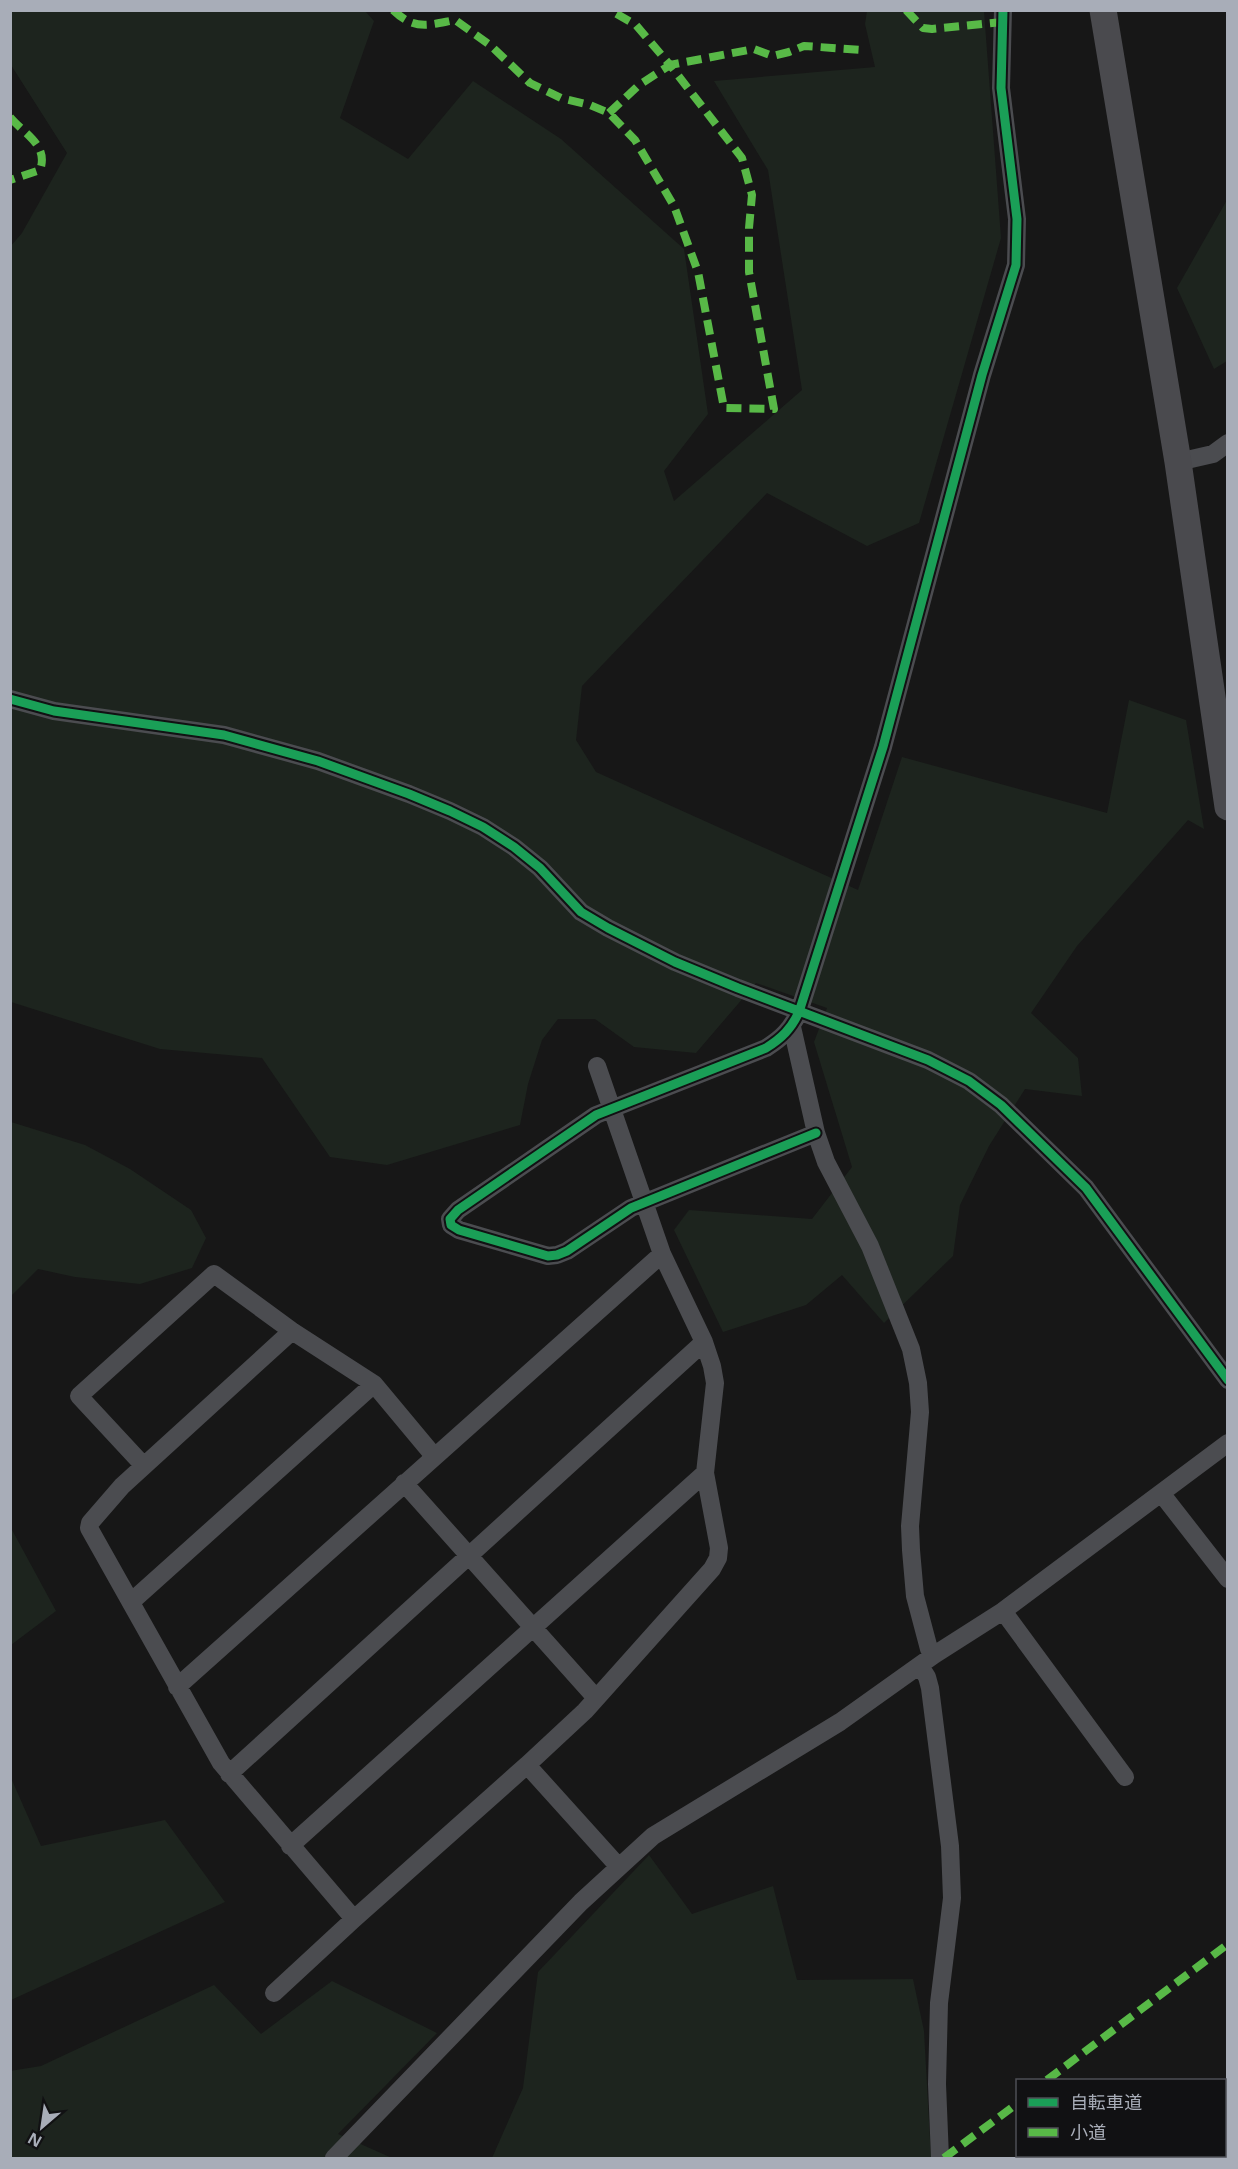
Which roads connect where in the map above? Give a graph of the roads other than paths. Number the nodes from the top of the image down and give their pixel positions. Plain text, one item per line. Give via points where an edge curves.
1 (1003, 10) edge
2 (1103, 10) edge
3 (1227, 443) edge
4 (1178, 462) junction
5 (10, 699) edge
6 (1227, 807) edge
7 (796, 1020) junction
8 (597, 1066) dead end
9 (613, 1108) junction
10 (816, 1133) junction
11 (643, 1204) junction
12 (662, 1254) junction
13 (292, 1331) junction
14 (705, 1342) junction
15 (1227, 1380) edge
16 (374, 1384) junction
17 (1227, 1443) edge
18 (434, 1456) junction
19 (144, 1466) junction
20 (705, 1473) junction
21 (404, 1483) junction
22 (1161, 1493) junction
23 (470, 1556) junction
24 (1227, 1579) edge
25 (131, 1602) junction
26 (1004, 1611) junction
27 (535, 1627) junction
28 (927, 1660) junction
29 (177, 1687) junction
30 (596, 1698) junction
31 (527, 1766) junction
32 (229, 1774) junction
33 (1125, 1777) dead end
34 (290, 1846) junction
35 (619, 1867) junction
36 (354, 1918) junction
37 (274, 1993) dead end
38 (334, 2158) edge
39 (940, 2158) edge

1 - 7 street via 1001,88 1017,219 1016,266 982,375 883,747
2 - 4 street
3 - 4 street via 1213,454
4 - 6 street
5 - 7 street via 54,711 224,735 318,761 409,794 475,823 514,847 540,868 581,912 608,928
7 - 9 street via 782,1038 766,1048
7 - 10 street
7 - 15 street via 928,1060 1002,1105 1086,1188
8 - 9 street
9 - 11 street
9 - 11 street via 596,1114 458,1210 450,1219 451,1225 557,1256
10 - 11 street
10 - 28 street via 836,1182 870,1246 911,1349 920,1413 911,1550 915,1596 929,1649
11 - 12 street
12 - 14 street
12 - 18 street
13 - 16 street
13 - 19 street
13 - 19 street via 214,1274 79,1396
14 - 20 street via 715,1383
14 - 23 street
16 - 18 street
16 - 25 street
17 - 22 street
18 - 21 street
19 - 25 street via 122,1486 89,1528
20 - 27 street
20 - 30 street via 718,1558
21 - 23 street
21 - 29 street
22 - 24 street
22 - 26 street
23 - 27 street
23 - 32 street
25 - 29 street
26 - 28 street
26 - 33 street
27 - 30 street
27 - 34 street
28 - 35 street via 840,1722 653,1836
28 - 39 street via 950,1846 952,1899 939,2003
29 - 32 street
30 - 31 street
31 - 35 street
31 - 36 street
32 - 34 street
34 - 36 street
35 - 38 street
36 - 37 street

